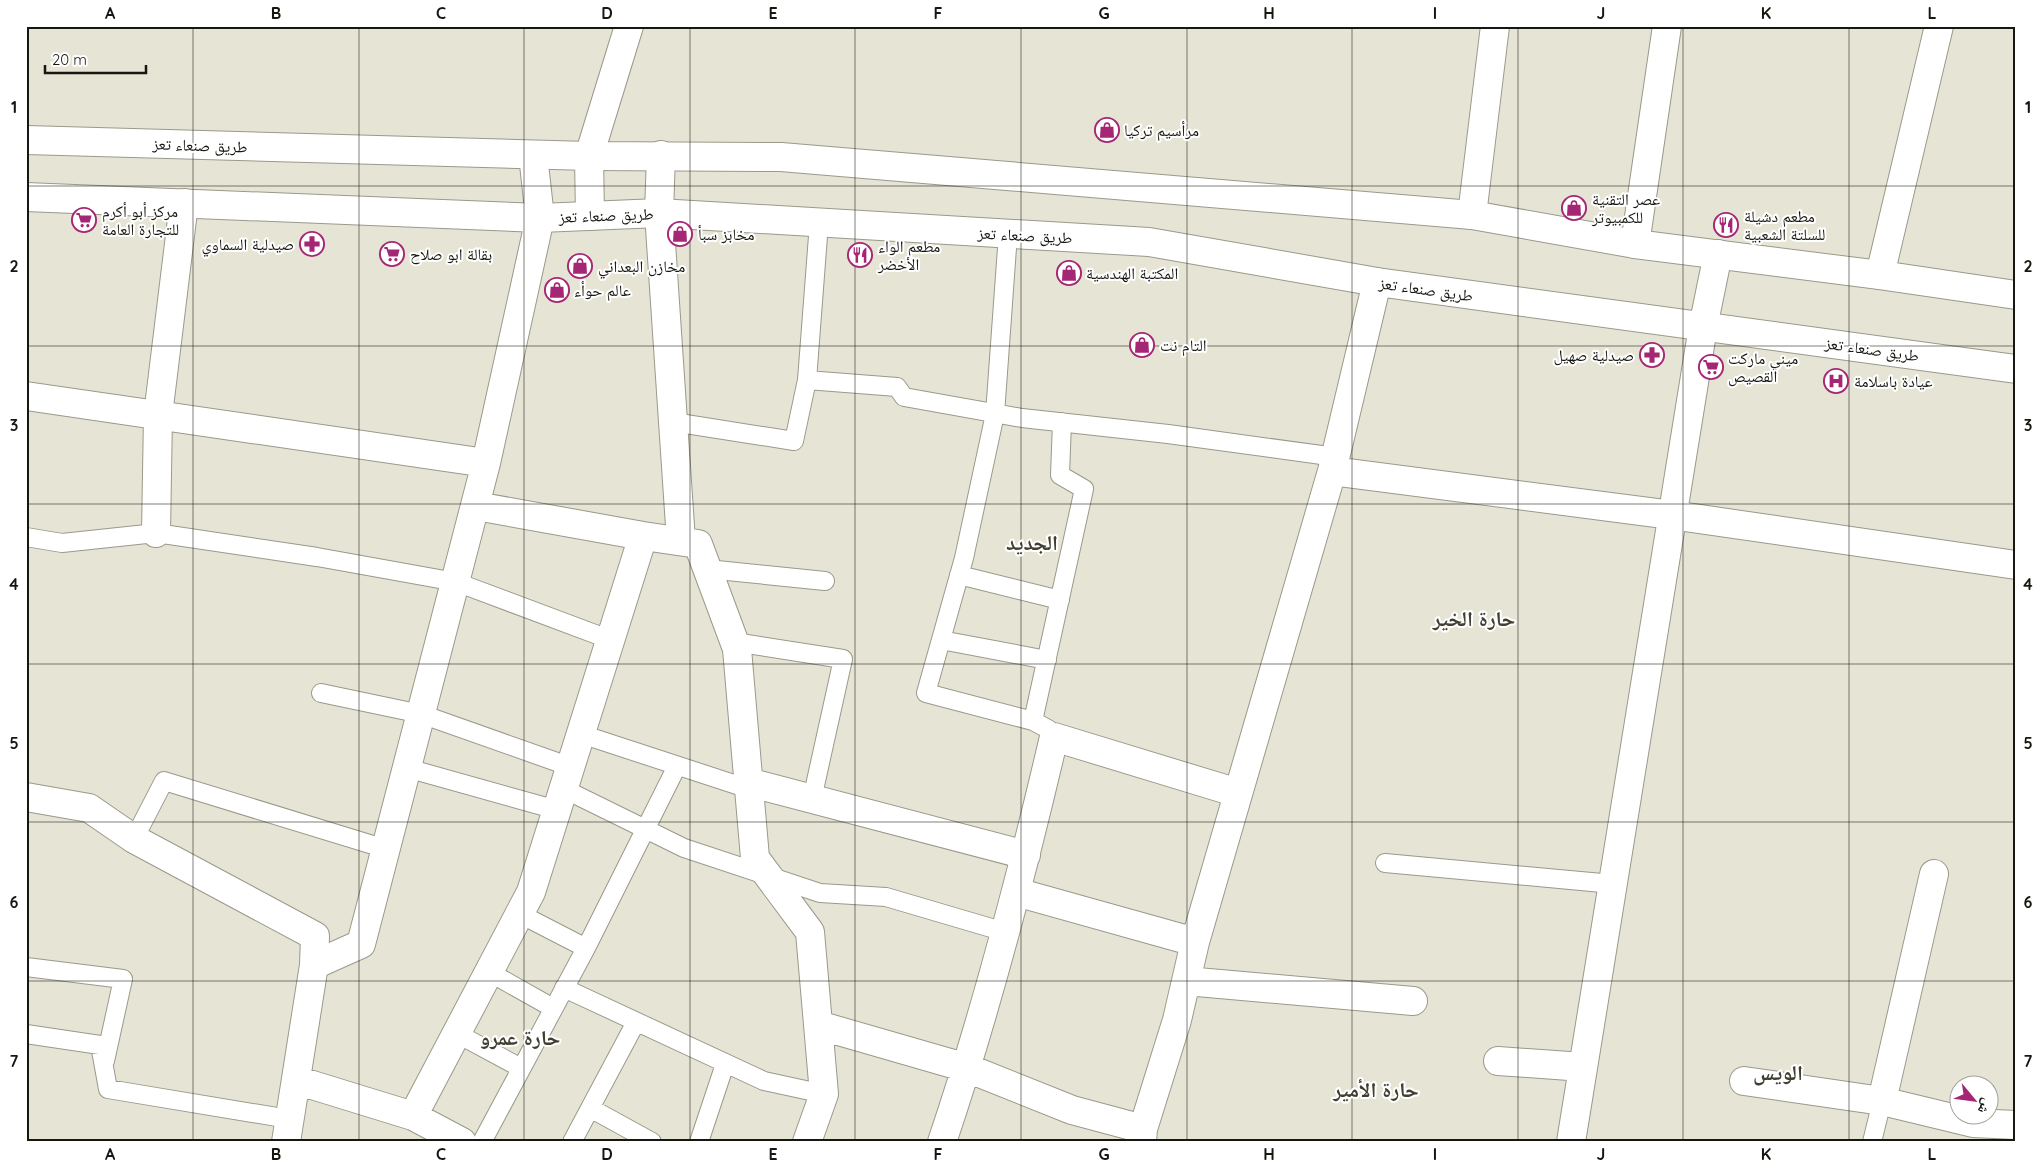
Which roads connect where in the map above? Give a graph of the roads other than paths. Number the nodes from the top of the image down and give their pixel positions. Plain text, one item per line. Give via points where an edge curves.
1 (629, 26) edge
2 (1495, 26) edge
3 (1667, 26) edge
4 (1939, 26) edge
5 (26, 140) edge
6 (534, 155) junction
7 (661, 155) junction
8 (589, 156) junction
9 (26, 197) edge
10 (184, 203) junction
11 (659, 213) junction
12 (1472, 215) junction
13 (590, 216) junction
14 (540, 218) junction
15 (819, 223) junction
16 (1008, 234) junction
17 (1635, 244) junction
18 (1718, 254) junction
19 (1880, 275) junction
20 (1377, 282) junction
21 (2016, 295) edge
22 (1703, 326) junction
23 (2016, 369) edge
24 (807, 380) junction
25 (26, 396) edge
26 (995, 414) junction
27 (158, 415) junction
28 (673, 422) junction
29 (1062, 422) junction
30 (486, 464) junction
31 (1334, 464) junction
32 (476, 506) junction
33 (1672, 515) junction
34 (156, 533) junction
35 (643, 536) junction
36 (26, 537) edge
37 (681, 541) junction
38 (2016, 565) edge
39 (707, 569) junction
40 (959, 575) junction
41 (456, 582) junction
42 (825, 582) dead end
43 (1060, 600) junction
44 (610, 640) junction
45 (941, 640) junction
46 (734, 642) junction
47 (1046, 660) junction
48 (322, 693) dead end
49 (421, 714) junction
50 (1033, 721) junction
51 (581, 734) junction
52 (1054, 737) junction
53 (677, 766) junction
54 (407, 768) junction
55 (748, 786) junction
56 (564, 789) junction
57 (1238, 793) junction
58 (26, 797) edge
59 (812, 799) junction
60 (646, 828) junction
61 (134, 839) junction
62 (386, 849) junction
63 (1026, 855) junction
64 (1385, 863) dead end
65 (766, 874) junction
66 (1934, 874) dead end
67 (1613, 884) junction
68 (1016, 892) junction
69 (520, 914) junction
70 (1006, 932) junction
71 (1195, 942) junction
72 (586, 948) junction
73 (314, 965) junction
74 (26, 967) edge
75 (489, 972) junction
76 (1186, 981) junction
77 (564, 988) junction
78 (1412, 1002) dead end
79 (553, 1008) junction
80 (636, 1022) junction
81 (818, 1025) junction
82 (456, 1033) junction
83 (26, 1034) edge
84 (1498, 1061) dead end
85 (725, 1064) junction
86 (1583, 1067) junction
87 (104, 1068) junction
88 (521, 1068) junction
89 (967, 1068) junction
90 (296, 1080) junction
91 (1744, 1081) dead end
92 (824, 1094) junction
93 (1882, 1101) junction
94 (590, 1108) junction
95 (413, 1116) junction
96 (2016, 1125) edge
97 (287, 1131) edge
98 (1142, 1135) edge
99 (462, 1142) edge
100 (482, 1142) edge
101 (572, 1142) edge
102 (652, 1142) edge
103 (699, 1142) edge
104 (808, 1142) edge
105 (942, 1142) edge
106 (1571, 1142) edge
107 (1872, 1142) edge

1 - 8 main road
2 - 12 main road
3 - 17 main road
4 - 19 main road
5 - 6 main road, طريق صنعاء تعز
6 - 8 main road, طريق صنعاء تعز
6 - 14 main road
7 - 8 main road, طريق صنعاء تعز
7 - 11 main road
7 - 12 main road, طريق صنعاء تعز via 781,157
8 - 13 main road
9 - 10 main road, طريق صنعاء تعز
10 - 14 main road, طريق صنعاء تعز
10 - 27 main road
11 - 13 main road, طريق صنعاء تعز
11 - 15 main road, طريق صنعاء تعز
11 - 28 main road
12 - 17 main road, طريق صنعاء تعز
13 - 14 main road, طريق صنعاء تعز
14 - 30 main road
15 - 16 main road, طريق صنعاء تعز
15 - 24 lane
16 - 20 main road, طريق صنعاء تعز via 1149,242
16 - 26 lane
17 - 18 main road, طريق صنعاء تعز
18 - 19 main road, طريق صنعاء تعز
18 - 22 main road
19 - 21 main road, طريق صنعاء تعز
20 - 22 main road, طريق صنعاء تعز
20 - 31 main road
22 - 23 main road, طريق صنعاء تعز
22 - 33 main road
24 - 26 lane via 897,387 904,397
24 - 28 lane via 794,440
25 - 27 main road
26 - 29 lane
26 - 40 lane
27 - 30 main road
27 - 34 main road
28 - 37 main road
29 - 31 lane
29 - 43 lane via 1060,475 1084,489
30 - 32 main road
31 - 33 main road
31 - 57 main road
32 - 35 main road
32 - 41 main road
33 - 38 main road
33 - 67 main road
34 - 36 lane via 62,543
34 - 41 lane
35 - 37 main road
35 - 44 main road
37 - 39 main road via 698,544
39 - 42 lane
39 - 46 main road
40 - 43 lane
40 - 45 lane
41 - 44 lane
41 - 49 main road
43 - 47 lane
44 - 51 main road
45 - 47 lane
45 - 50 lane via 926,693
46 - 55 main road
46 - 59 lane via 843,659
47 - 50 lane
48 - 49 lane
49 - 54 main road
49 - 56 lane
50 - 52 lane via 1048,729
51 - 53 lane
51 - 56 main road
52 - 57 main road
52 - 63 main road
53 - 55 lane
53 - 60 lane
54 - 56 lane
54 - 62 main road
55 - 59 main road
55 - 65 main road via 754,858
56 - 60 lane
56 - 69 main road via 531,892
57 - 71 main road
58 - 61 main road via 89,808
59 - 63 main road
60 - 65 lane via 684,848
60 - 72 lane
61 - 62 lane via 164,781
61 - 73 main road via 315,936
62 - 73 main road via 361,944
63 - 68 main road
64 - 67 lane
65 - 70 lane via 820,893 886,897
65 - 81 main road via 810,932
66 - 93 main road
67 - 86 main road
68 - 70 main road
68 - 71 main road
69 - 72 lane
69 - 75 main road
70 - 89 main road
71 - 76 main road
72 - 77 lane
73 - 90 main road
74 - 87 lane via 124,979
75 - 79 lane
75 - 82 main road
76 - 78 main road
76 - 98 main road
77 - 79 lane
77 - 80 lane
79 - 88 lane
80 - 85 lane
80 - 94 lane
81 - 89 main road
81 - 92 main road
82 - 88 lane
82 - 95 main road
83 - 87 lane via 100,1045
84 - 86 main road
85 - 92 lane via 764,1081
85 - 103 lane
86 - 106 main road
87 - 97 lane via 108,1089
88 - 100 lane
89 - 98 main road
89 - 105 main road
90 - 95 main road
90 - 97 main road
91 - 93 main road
92 - 104 main road
93 - 96 main road via 1973,1123
93 - 107 lane
94 - 101 lane
94 - 102 lane
95 - 99 main road

